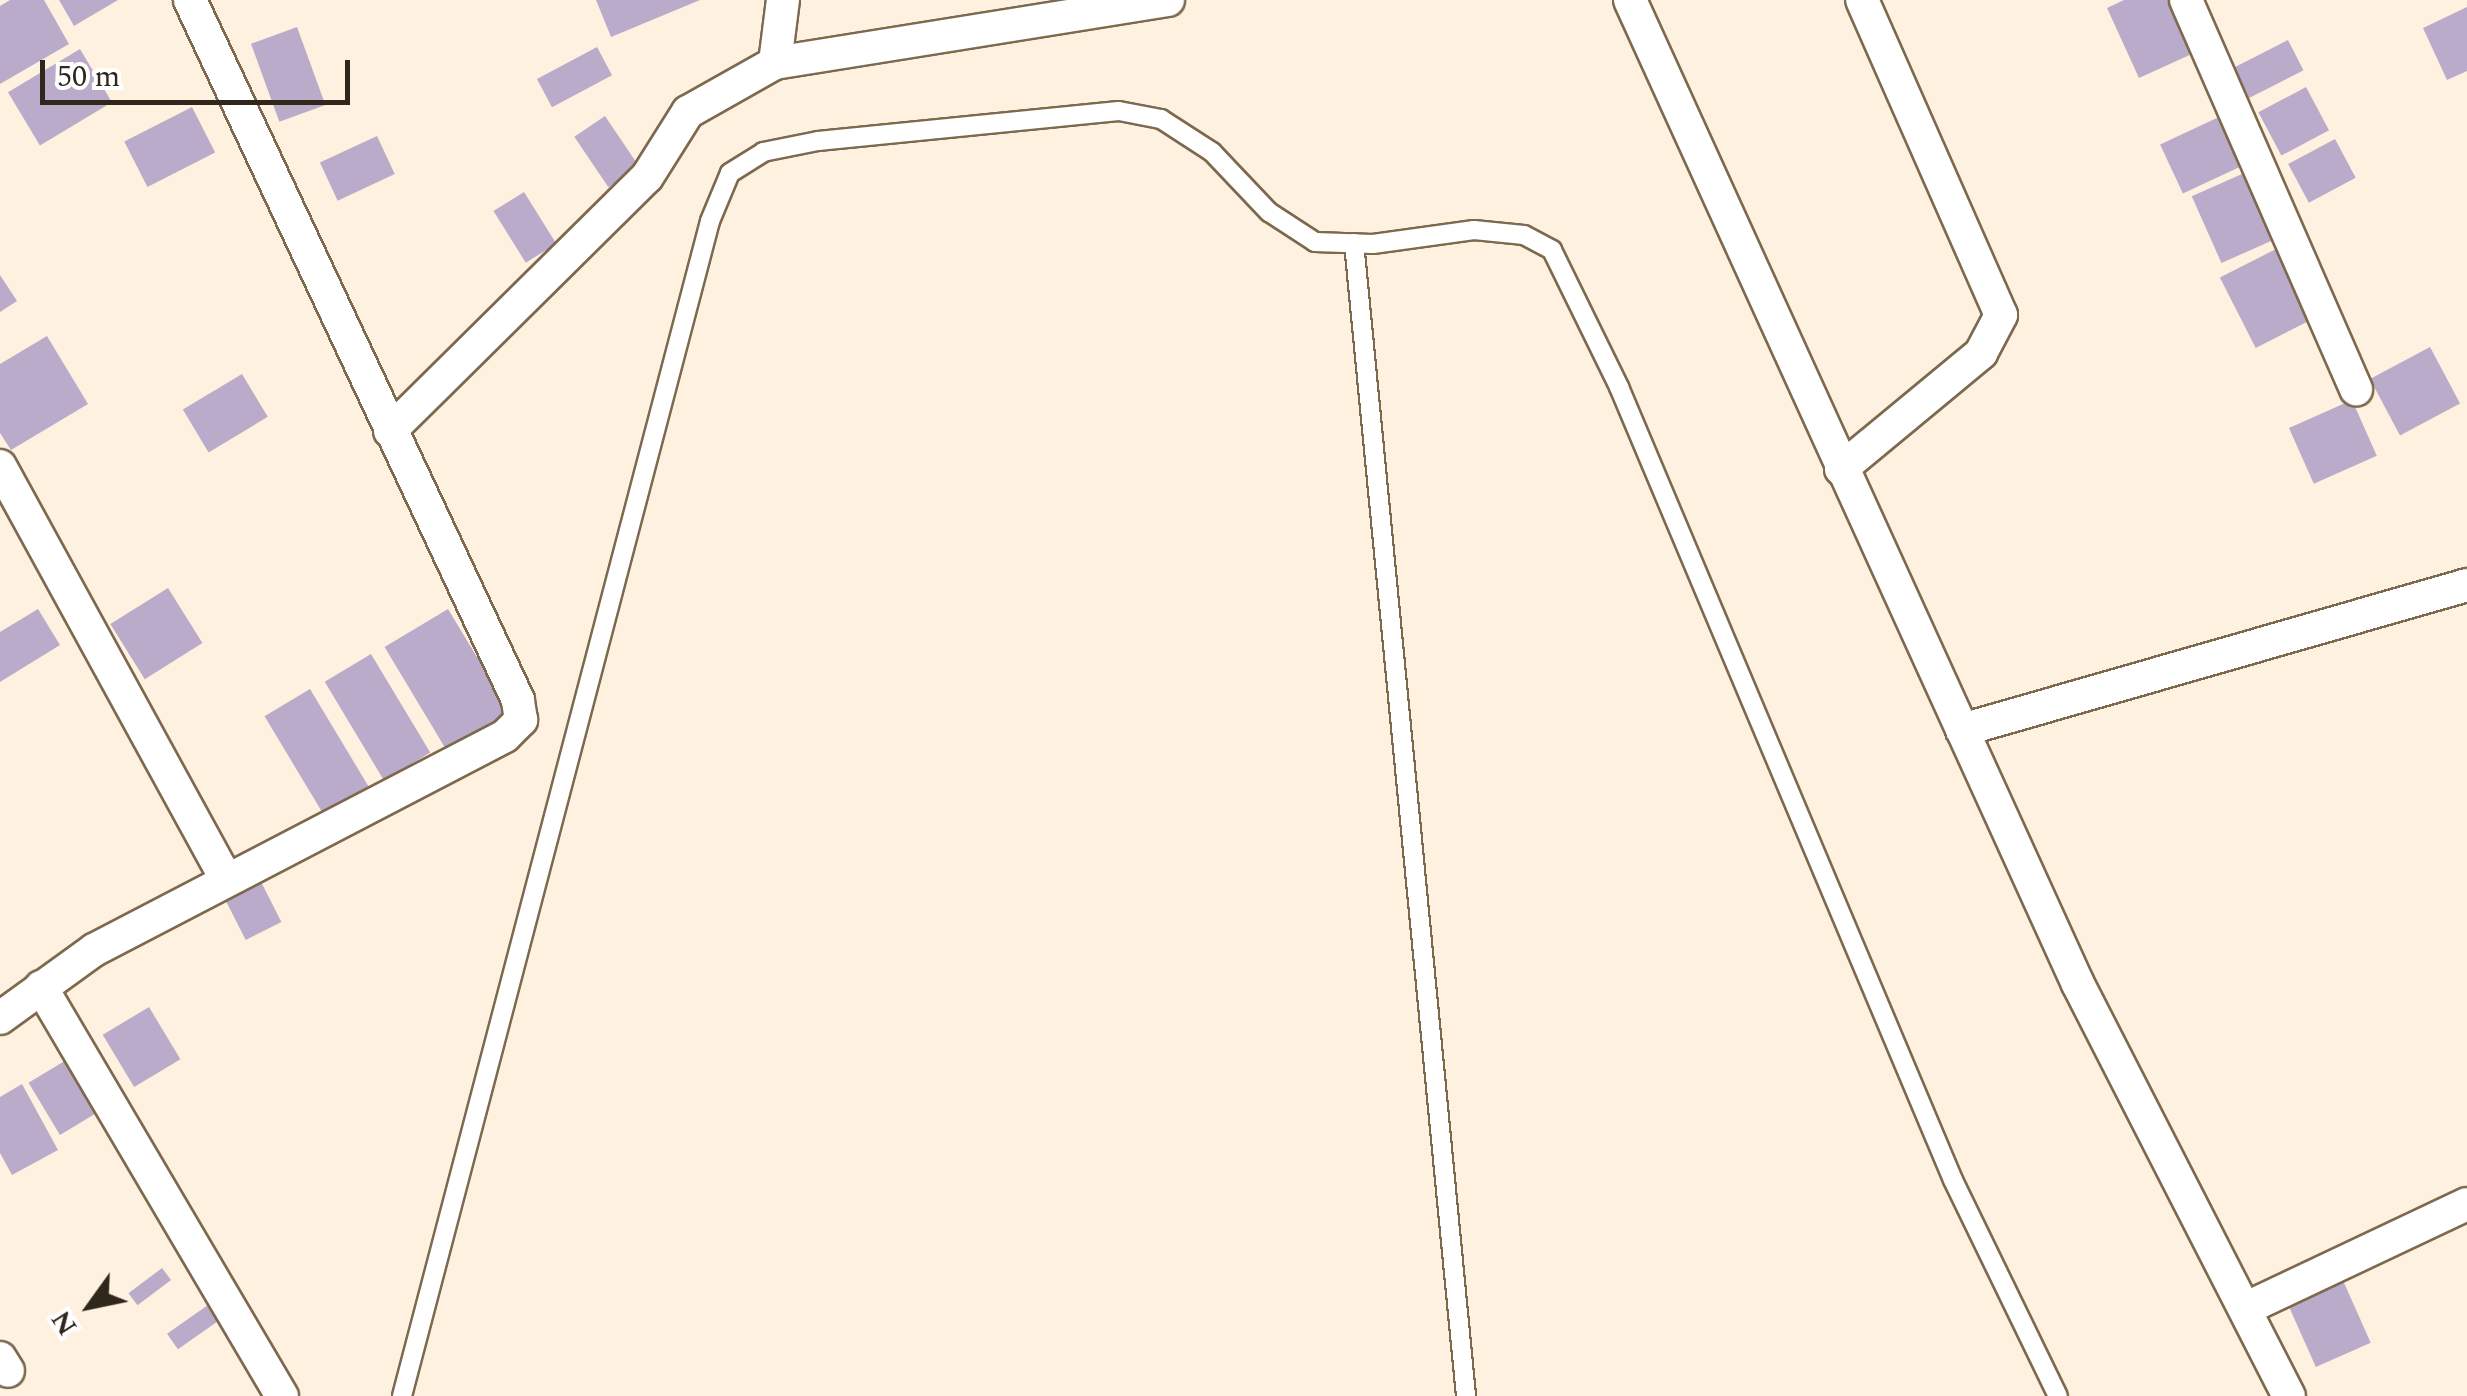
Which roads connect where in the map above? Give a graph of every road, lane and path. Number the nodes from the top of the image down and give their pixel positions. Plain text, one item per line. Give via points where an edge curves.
1 (190, 0) edge
2 (783, 0) edge
3 (1168, 0) edge
4 (1630, 0) edge
5 (1862, 0) edge
6 (2186, 0) edge
7 (775, 63) junction
8 (1354, 243) junction
9 (2356, 389) dead end
10 (390, 431) junction
11 (0, 466) edge
12 (1841, 469) junction
13 (2467, 586) edge
14 (1962, 730) junction
15 (225, 877) junction
16 (40, 988) junction
17 (0, 1018) edge
18 (2467, 1204) edge
19 (2247, 1308) junction
20 (282, 1396) edge
21 (402, 1396) edge
22 (1466, 1396) edge
23 (2058, 1396) edge
24 (2290, 1396) edge

1 - 10 street
2 - 7 street
3 - 7 street
4 - 12 street
5 - 12 street via 2001,315 1980,353
6 - 9 street
7 - 10 street via 688,112 646,177
8 - 21 lane via 1314,242 1269,212 1212,152 1161,119 1119,111 818,141 762,152 730,173 705,240
8 - 22 lane
8 - 23 lane via 1474,230 1524,235 1552,250 1953,1180
10 - 15 street via 518,700 521,720 452,764
11 - 15 street
12 - 14 street
13 - 14 street
14 - 19 street via 2078,984
15 - 16 street
16 - 17 street
16 - 20 street
18 - 19 street
19 - 24 street

